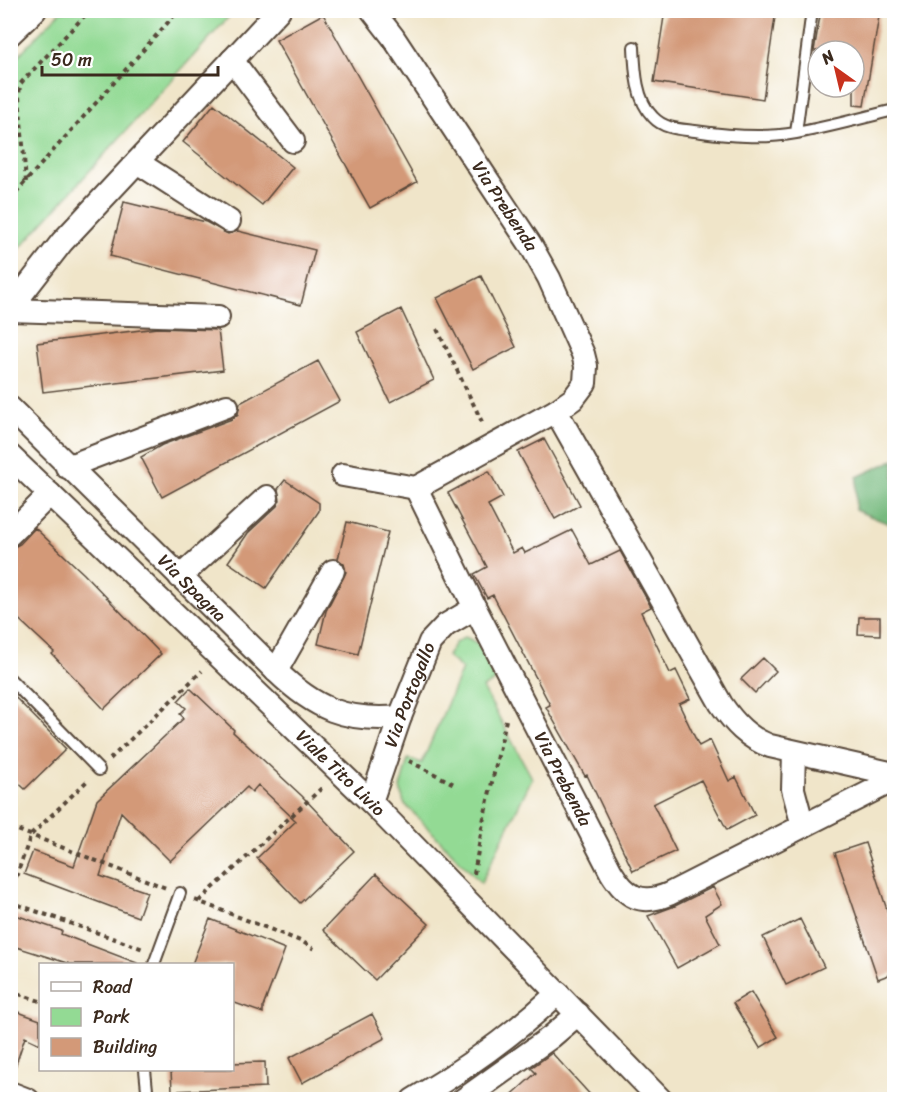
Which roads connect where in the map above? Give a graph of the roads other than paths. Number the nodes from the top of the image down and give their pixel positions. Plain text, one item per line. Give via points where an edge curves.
1 (35, 10) edge
2 (279, 10) edge
3 (372, 10) edge
4 (812, 10) edge
5 (10, 34) edge
6 (634, 48) dead end
7 (232, 60) junction
8 (894, 110) edge
9 (796, 133) junction
10 (293, 141) dead end
11 (137, 162) junction
12 (229, 221) dead end
13 (10, 310) edge
14 (218, 317) dead end
15 (227, 406) dead end
16 (10, 408) edge
17 (556, 411) junction
18 (10, 456) edge
19 (68, 466) junction
20 (343, 476) dead end
21 (416, 488) junction
22 (50, 494) junction
23 (267, 497) dead end
24 (10, 534) edge
25 (333, 571) dead end
26 (180, 577) junction
27 (474, 608) junction
28 (276, 671) junction
29 (10, 679) edge
30 (400, 717) junction
31 (794, 753) junction
32 (99, 770) dead end
33 (894, 774) edge
34 (894, 780) edge
35 (371, 802) junction
36 (803, 826) junction
37 (180, 893) dead end
38 (156, 959) edge
39 (558, 993) junction
40 (578, 1014) junction
41 (145, 1071) edge
42 (10, 1093) edge
43 (28, 1100) edge
44 (148, 1100) edge
45 (413, 1100) edge
46 (463, 1100) edge
47 (661, 1100) edge

1 - 5 street
2 - 7 street
3 - 17 street, Via Prebenda via 521,229 549,278 583,354 586,374 578,394
4 - 9 lane
6 - 9 lane via 644,104 660,123 734,135
7 - 10 street
7 - 11 street
8 - 9 lane
11 - 12 street
11 - 13 street via 62,242
13 - 14 street
15 - 19 street
16 - 19 street, Via Spagna
17 - 21 street, Via Prebenda
17 - 31 street via 728,714 760,742
18 - 22 street, Viale Tito Livio
19 - 26 street, Via Spagna
20 - 21 street
21 - 27 street, Via Prebenda
22 - 24 street
22 - 35 street, Viale Tito Livio
23 - 26 street
25 - 28 street
26 - 28 street, Via Spagna
27 - 30 street, Via Portogallo via 446,625 430,642
27 - 36 street, Via Prebenda via 611,872 635,897 651,900 669,894
28 - 30 street, Via Spagna via 309,699 337,713 370,719
29 - 32 lane
30 - 35 street, Via Portogallo
31 - 33 street
31 - 36 street via 793,789
34 - 36 street, Via Prebenda
35 - 39 street, Viale Tito Livio
37 - 38 lane
39 - 40 street, Viale Tito Livio
39 - 45 street via 452,1076
40 - 46 street
40 - 47 street, Viale Tito Livio
41 - 44 lane
42 - 43 street

